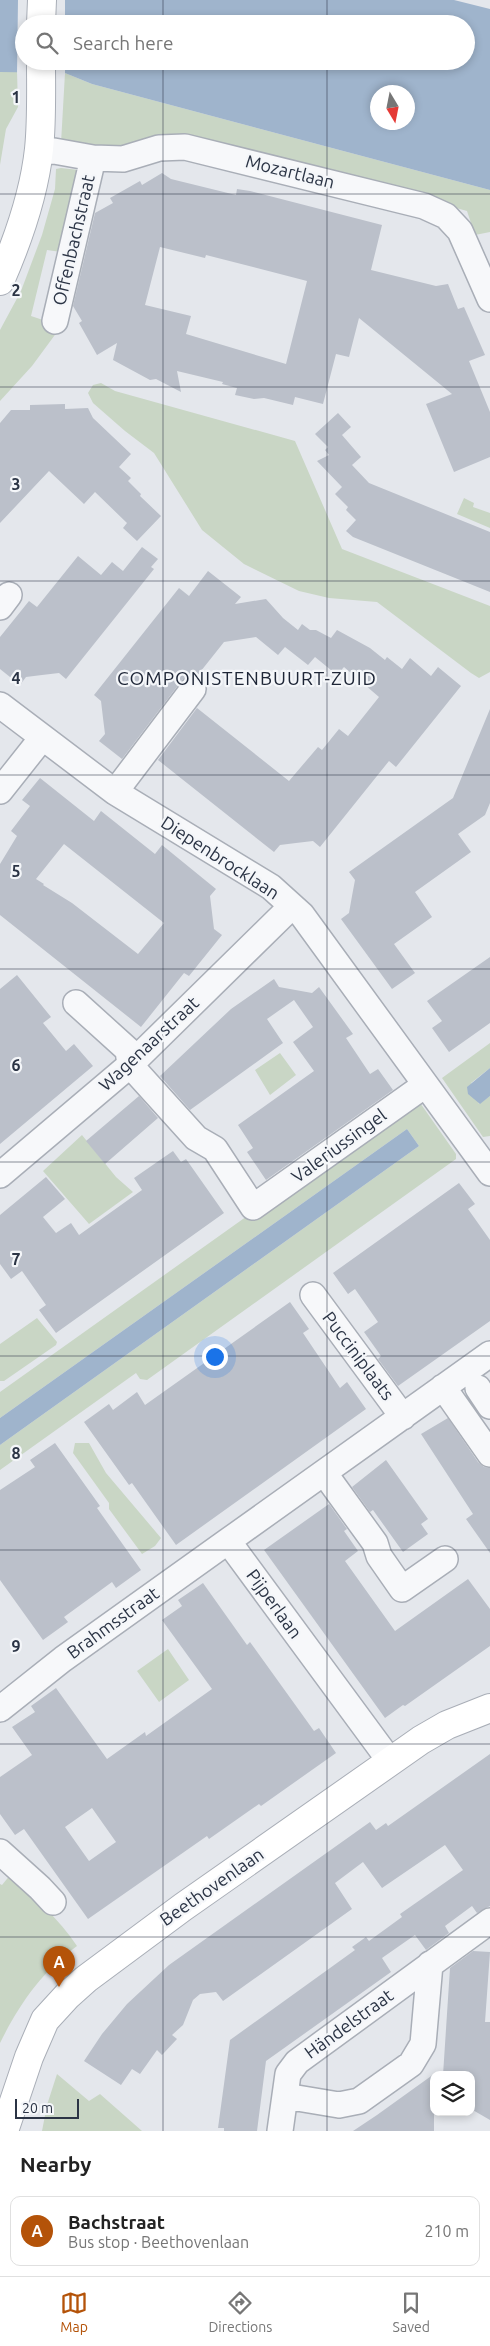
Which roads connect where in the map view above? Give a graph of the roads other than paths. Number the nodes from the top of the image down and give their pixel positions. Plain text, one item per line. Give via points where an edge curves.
1 (42, 0) edge
2 (41, 15) edge
3 (41, 70) edge
4 (38, 152) junction
5 (92, 158) junction
6 (0, 281) edge
7 (490, 298) edge
8 (56, 321) dead end
9 (194, 689) dead end
10 (0, 705) edge
11 (42, 738) junction
12 (0, 791) edge
13 (115, 792) junction
14 (292, 906) junction
15 (76, 1004) dead end
16 (130, 1065) junction
17 (425, 1085) junction
18 (490, 1173) edge
19 (0, 1175) edge
20 (313, 1295) dead end
21 (490, 1354) edge
22 (444, 1387) junction
23 (403, 1417) junction
24 (490, 1454) edge
25 (325, 1474) junction
26 (228, 1541) junction
27 (445, 1559) dead end
28 (0, 1708) edge
29 (490, 1708) edge
30 (390, 1761) junction
31 (0, 1852) edge
32 (53, 1902) dead end
33 (490, 1921) edge
34 (430, 1964) junction
35 (285, 2096) junction
36 (4, 2131) edge
37 (280, 2131) edge

1 - 2 street
3 - 4 street
4 - 5 street, Mozartlaan via 54,151
4 - 6 street via 22,223
5 - 7 street, Mozartlaan via 123,159 159,148 185,147 424,206 446,216 460,231
5 - 8 street, Offenbachstraat
9 - 13 street
10 - 11 street, Diepenbrocklaan
11 - 12 street
11 - 13 street, Diepenbrocklaan
13 - 14 street, Diepenbrocklaan via 271,888
14 - 16 street, Wagenaarstraat
14 - 17 street, Diepenbrocklaan via 302,915
15 - 16 street via 128,1050
16 - 17 street, Valeriussingel via 196,1138 215,1149 253,1208
16 - 19 street, Wagenaarstraat
17 - 18 street, Diepenbrocklaan
20 - 23 street, Pucciniplaats
21 - 22 street
22 - 23 street
22 - 24 street
23 - 25 street
25 - 26 street
25 - 27 street via 375,1543 379,1556 402,1589
26 - 28 street, Brahmsstraat
26 - 30 street, Pijperlaan
29 - 30 street, Beethovenlaan via 447,1725
30 - 36 street, Beethovenlaan via 183,1908 67,1996 46,2020 29,2057
31 - 32 street
33 - 34 street, Händelstraat
34 - 35 street, Händelstraat via 297,2062 288,2074
34 - 35 street via 423,2044 411,2064 359,2101 339,2105
35 - 37 street, Händelstraat

